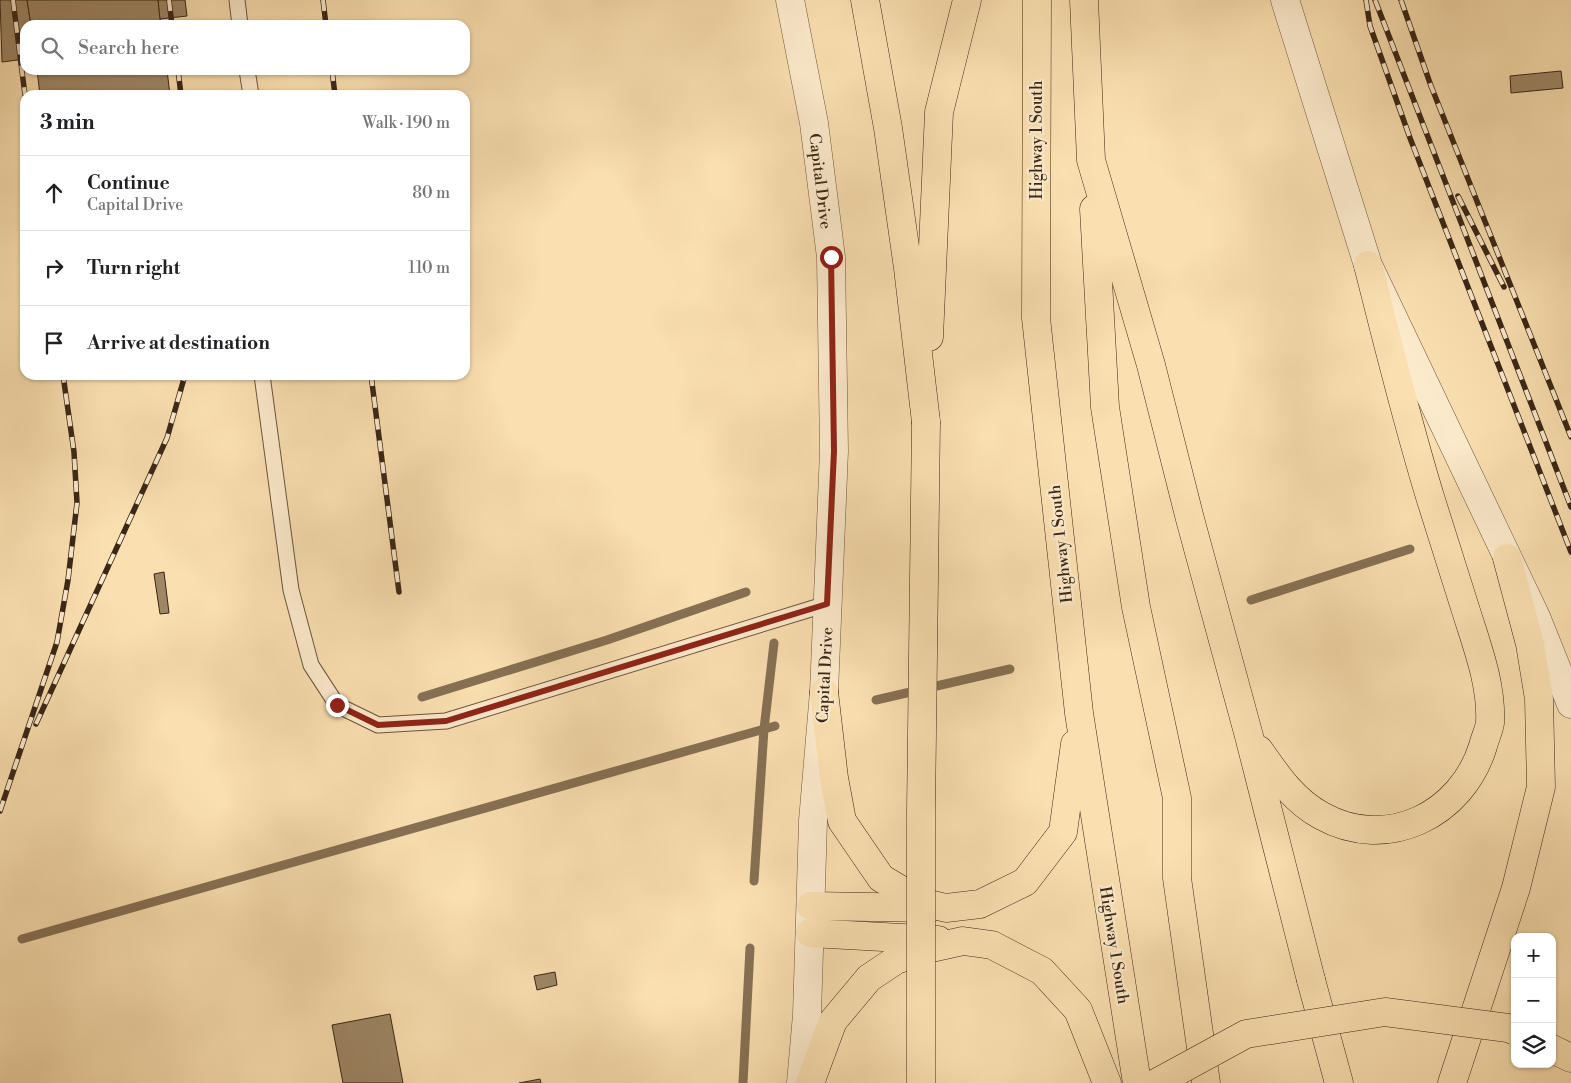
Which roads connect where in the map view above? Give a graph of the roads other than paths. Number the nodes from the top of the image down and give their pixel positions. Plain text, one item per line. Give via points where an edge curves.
1 (236, 0) edge
2 (790, 0) edge
3 (865, 0) edge
4 (967, 0) edge
5 (1037, 0) edge
6 (1084, 0) edge
7 (1285, 0) edge
8 (239, 20) edge
9 (248, 75) edge
10 (250, 90) edge
11 (1091, 160) junction
12 (1368, 265) junction
13 (263, 380) edge
14 (926, 422) junction
15 (1507, 558) junction
16 (827, 604) junction
17 (824, 692) junction
18 (1571, 704) edge
19 (1079, 713) junction
20 (1249, 736) junction
21 (811, 906) junction
22 (946, 908) junction
23 (810, 933) junction
24 (962, 941) junction
25 (1511, 1029) edge
26 (1556, 1051) edge
27 (1571, 1058) edge
28 (801, 1083) edge
29 (810, 1083) edge
30 (921, 1083) edge
31 (1107, 1083) edge
32 (1137, 1083) edge
33 (1156, 1083) edge
34 (1206, 1083) edge
35 (1339, 1083) edge
36 (1452, 1083) edge

1 - 8 lane
2 - 16 street, Capital Drive via 814,123 831,257 834,451
3 - 14 highway via 890,137
4 - 14 highway via 939,112
5 - 19 highway, Highway 1 South via 1036,318
6 - 11 highway
7 - 12 street
9 - 10 lane
11 - 20 highway via 1151,365
11 - 34 highway via 1106,407 1136,607 1177,798 1177,878
12 - 15 street
12 - 20 highway via 1410,433 1485,672 1490,723 1477,767 1459,792 1419,820 1398,828 1379,830 1341,824 1303,804 1286,787
13 - 16 lane via 291,590 311,666 337,705 378,725 446,721
14 - 30 highway, bridge
15 - 18 street via 1536,617
15 - 36 highway via 1530,644 1539,699 1541,787 1516,888
16 - 17 street, Capital Drive
17 - 21 street, Capital Drive via 813,821
17 - 22 highway via 842,821 881,878 921,902
19 - 22 highway via 1063,832 1025,882 980,904
19 - 32 highway, Highway 1 South
20 - 35 highway
21 - 22 highway
21 - 23 street, Capital Drive
23 - 24 highway
23 - 28 street, Capital Drive
24 - 29 highway via 896,960 869,978 833,1021
24 - 31 highway via 992,946 1042,971 1078,1010
25 - 33 highway, bridge via 1385,1012 1246,1034
26 - 27 highway

